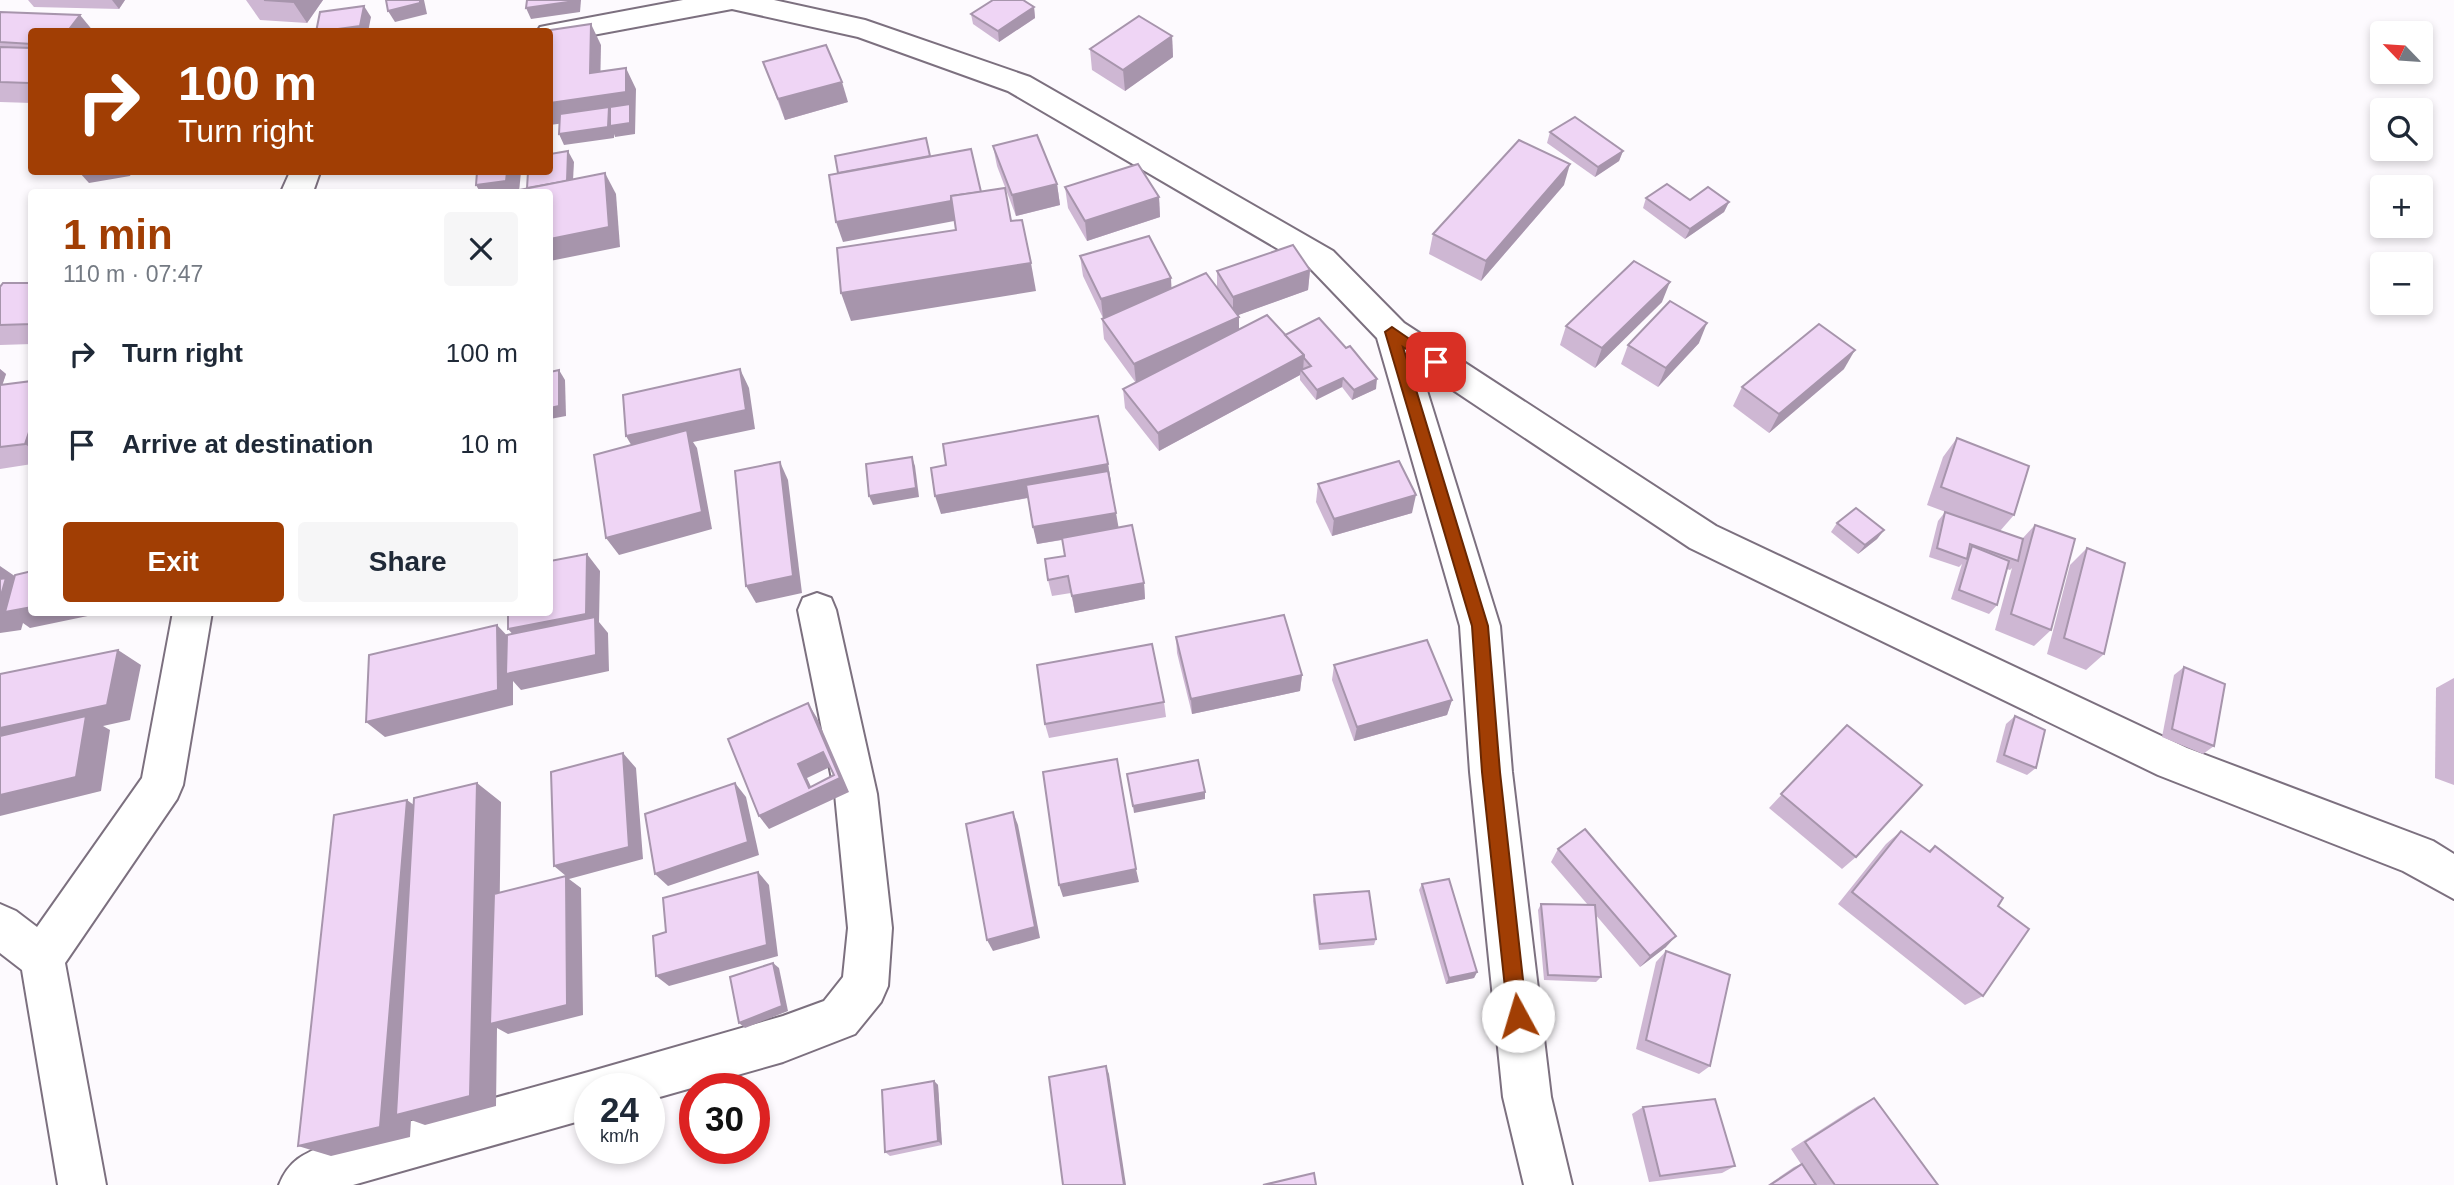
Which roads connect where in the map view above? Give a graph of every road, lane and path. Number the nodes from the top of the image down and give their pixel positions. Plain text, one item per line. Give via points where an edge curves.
1 (733, 0) edge
2 (553, 33) edge
3 (1392, 332) junction
4 (817, 610) dead end
5 (192, 616) edge
6 (2454, 878) edge
7 (0, 926) edge
8 (42, 958) junction
9 (662, 1073) edge
10 (574, 1099) edge
11 (82, 1185) edge
12 (303, 1185) edge
13 (1548, 1185) edge

1 - 2 street
1 - 3 street via 865,29 1019,84 1321,259
3 - 6 street via 1703,537 2173,762 2417,856
3 - 13 street via 1480,626 1491,772 1527,1097
4 - 9 street via 856,794 870,928 865,986 839,1018
5 - 8 street via 163,785
7 - 8 street
8 - 11 street
10 - 12 street via 328,1168

